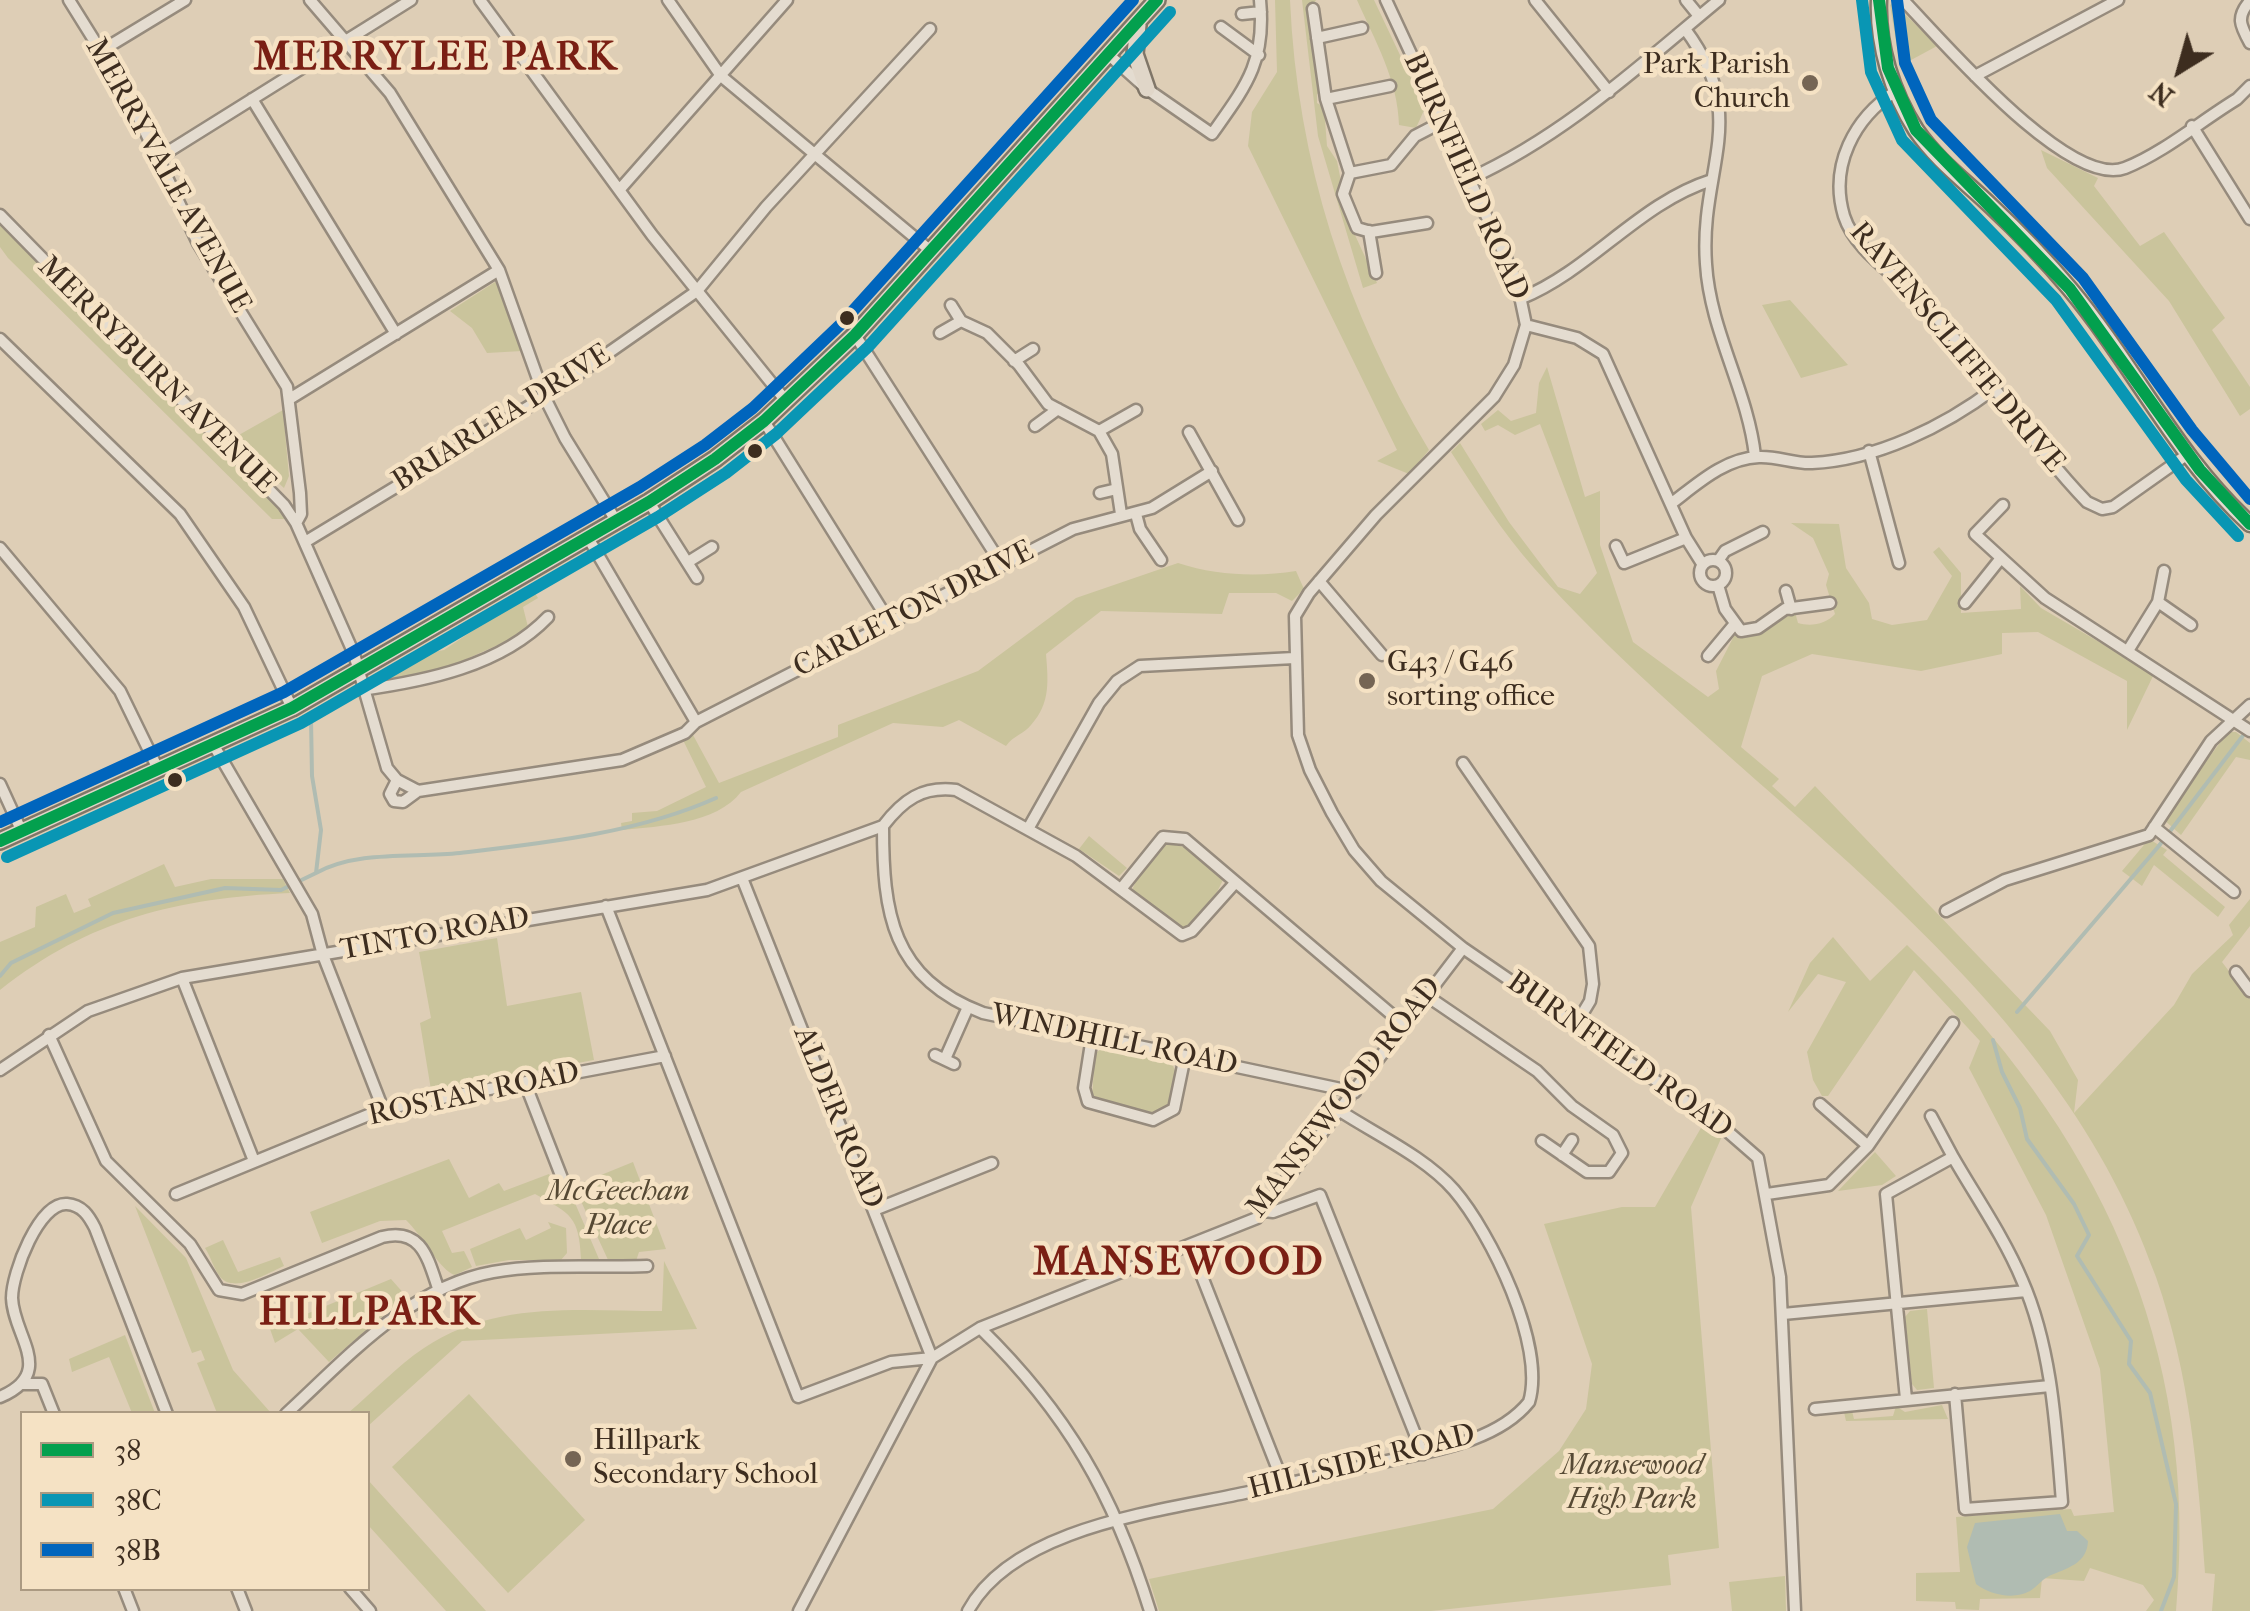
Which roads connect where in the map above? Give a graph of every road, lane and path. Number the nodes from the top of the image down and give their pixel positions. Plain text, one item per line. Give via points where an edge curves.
1 (69, 0) edge
2 (185, 0) edge
3 (310, 0) edge
4 (411, 0) edge
5 (480, 0) edge
6 (668, 0) edge
7 (787, 0) edge
8 (1156, 0) edge
9 (1386, 0) edge
10 (1534, 0) edge
11 (1686, 0) edge
12 (1718, 0) edge
13 (1879, 0) edge
14 (1903, 0) edge
15 (2118, 0) edge
16 (2250, 1) edge
17 (1260, 6) edge
18 (1314, 9) dead end
19 (1242, 14) dead end
20 (1699, 16) junction
21 (1138, 21) junction
22 (1220, 28) dead end
23 (1362, 28) dead end
24 (930, 29) dead end
25 (1685, 30) junction
26 (1317, 38) junction
27 (345, 42) junction
28 (2250, 43) edge
29 (101, 52) junction
30 (1259, 54) junction
31 (1109, 55) junction
32 (721, 76) junction
33 (1975, 76) junction
34 (1390, 86) dead end
35 (2250, 86) edge
36 (1147, 90) junction
37 (1896, 91) junction
38 (1609, 92) junction
39 (252, 99) junction
40 (1326, 100) junction
41 (1442, 122) junction
42 (2192, 126) junction
43 (814, 156) junction
44 (158, 158) junction
45 (1350, 172) junction
46 (1469, 179) junction
47 (1712, 180) junction
48 (621, 188) junction
49 (0, 215) edge
50 (2250, 219) edge
51 (1428, 223) dead end
52 (1369, 232) junction
53 (932, 252) junction
54 (500, 270) junction
55 (1376, 274) dead end
56 (696, 291) junction
57 (1522, 298) junction
58 (951, 304) dead end
59 (961, 320) junction
60 (1526, 325) junction
61 (940, 332) dead end
62 (396, 334) junction
63 (855, 335) junction
64 (0, 339) edge
65 (1033, 349) dead end
66 (1014, 361) junction
67 (1995, 388) junction
68 (544, 396) junction
69 (292, 398) junction
70 (786, 401) junction
71 (1058, 409) junction
72 (1136, 410) dead end
73 (764, 421) junction
74 (1035, 426) dead end
75 (1100, 431) junction
76 (1189, 432) dead end
77 (1869, 452) junction
78 (1755, 456) junction
79 (2185, 456) junction
80 (1212, 472) junction
81 (1118, 490) junction
82 (1100, 492) dead end
83 (649, 502) junction
84 (1672, 503) junction
85 (2003, 505) dead end
86 (1121, 514) junction
87 (1136, 514) junction
88 (616, 520) junction
89 (1238, 520) dead end
90 (296, 522) junction
91 (2250, 524) edge
92 (1763, 532) dead end
93 (587, 536) junction
94 (1686, 538) junction
95 (305, 542) junction
96 (1616, 546) dead end
97 (712, 547) dead end
98 (0, 548) edge
99 (2000, 558) junction
100 (1160, 560) dead end
101 (1718, 561) junction
102 (688, 562) junction
103 (1898, 563) dead end
104 (1002, 565) junction
105 (1703, 565) junction
106 (2164, 571) dead end
107 (696, 578) dead end
108 (1319, 580) junction
109 (1718, 585) junction
110 (1786, 590) dead end
111 (2158, 602) junction
112 (1830, 603) dead end
113 (1965, 603) dead end
114 (1791, 609) junction
115 (548, 617) dead end
116 (890, 623) junction
117 (2191, 625) dead end
118 (1733, 626) junction
119 (2129, 649) junction
120 (1382, 655) dead end
121 (1708, 656) dead end
122 (1294, 658) junction
123 (357, 671) junction
124 (361, 690) junction
125 (2250, 705) edge
126 (292, 708) junction
127 (2234, 718) junction
128 (696, 722) junction
129 (2247, 729) edge
130 (213, 744) junction
131 (1463, 763) dead end
132 (158, 769) junction
133 (396, 780) junction
134 (0, 784) edge
135 (418, 791) junction
136 (883, 826) junction
137 (2154, 827) junction
138 (1028, 829) junction
139 (22, 832) junction
140 (0, 842) edge
141 (742, 878) junction
142 (1235, 883) junction
143 (1122, 889) junction
144 (2234, 892) dead end
145 (606, 906) junction
146 (1946, 912) dead end
147 (1463, 948) junction
148 (323, 954) junction
149 (2236, 972) dead end
150 (182, 978) junction
151 (2249, 985) edge
152 (1427, 996) junction
153 (968, 1008) junction
154 (1952, 1023) dead end
155 (1404, 1025) junction
156 (1575, 1026) junction
157 (49, 1035) junction
158 (1092, 1036) junction
159 (665, 1056) junction
160 (1185, 1056) junction
161 (945, 1059) dead end
162 (0, 1070) edge
163 (525, 1082) junction
164 (1355, 1092) junction
165 (1820, 1104) dead end
166 (383, 1109) junction
167 (1340, 1111) junction
168 (1931, 1116) dead end
169 (1572, 1140) dead end
170 (1542, 1142) dead end
171 (1868, 1146) junction
172 (1562, 1155) junction
173 (1953, 1157) junction
174 (254, 1162) junction
175 (992, 1163) dead end
176 (562, 1178) dead end
177 (176, 1194) dead end
178 (1767, 1194) junction
179 (874, 1210) junction
180 (1264, 1211) junction
181 (1190, 1246) junction
182 (647, 1266) dead end
183 (440, 1291) junction
184 (2026, 1291) junction
185 (1896, 1305) junction
186 (1782, 1314) junction
187 (980, 1328) junction
188 (932, 1358) junction
189 (22, 1384) junction
190 (2050, 1386) junction
191 (1955, 1394) junction
192 (0, 1397) edge
193 (1906, 1399) junction
194 (1815, 1409) dead end
195 (53, 1411) edge
196 (166, 1411) edge
197 (289, 1411) edge
198 (1423, 1454) junction
199 (1284, 1485) junction
200 (1118, 1520) junction
201 (353, 1591) edge
202 (370, 1611) edge
203 (799, 1611) edge
204 (968, 1611) edge
205 (1150, 1611) edge
206 (1795, 1611) edge

1 - 29 street, MERRYVALE AVENUE
2 - 29 street
3 - 27 street
4 - 27 street
5 - 48 street
6 - 32 street
7 - 32 street
8 - 21 main road
9 - 41 street, BURNFIELD ROAD
10 - 38 street
11 - 20 street
12 - 20 street
13 - 37 street
14 - 33 street
15 - 33 street
16 - 28 street via 2240,14
17 - 19 street
17 - 30 street
18 - 26 street
20 - 25 street
21 - 31 main road
21 - 36 main road via 1135,54
22 - 30 street
23 - 26 street
24 - 43 street, BRIARLEA DRIVE
25 - 38 street
25 - 47 street via 1712,69 1721,100
26 - 40 street
27 - 39 street
27 - 54 street via 390,93
29 - 44 street, MERRYVALE AVENUE
30 - 36 street via 1212,134
31 - 36 street
31 - 53 main road
32 - 43 street
32 - 48 street
33 - 42 street via 2040,135 2099,169 2124,169
34 - 40 street
35 - 42 street
37 - 67 street, RAVENSCLIFFE DRIVE via 1868,116 1844,152 1844,217 1855,239 1914,294
37 - 79 street via 1934,154 2070,290 2143,386
38 - 46 street via 1513,159
39 - 44 street
39 - 62 street
40 - 45 street
41 - 45 street via 1415,136 1391,166
41 - 46 street, BURNFIELD ROAD
42 - 50 street
43 - 53 street
43 - 56 street, BRIARLEA DRIVE
44 - 69 street, MERRYVALE AVENUE via 198,244
45 - 52 street via 1343,194 1357,228
46 - 57 street, BURNFIELD ROAD
47 - 57 street via 1670,197 1562,280
47 - 78 street via 1708,289
48 - 56 street
49 - 90 street, MERRYBURN AVENUE
51 - 52 street
52 - 55 street
53 - 63 main road
54 - 62 street
54 - 68 street
56 - 68 street, BRIARLEA DRIVE
56 - 70 street
57 - 60 street, BURNFIELD ROAD
58 - 59 street
59 - 61 street
59 - 66 street via 987,333
60 - 84 street via 1577,338 1603,354
60 - 108 street, BURNFIELD ROAD via 1514,366 1494,397
62 - 69 street
63 - 70 main road
63 - 104 street
64 - 126 street via 180,514 244,606
65 - 66 street
66 - 71 street via 1038,397
67 - 77 street via 1964,411
67 - 79 street, RAVENSCLIFFE DRIVE via 2076,490 2102,508
68 - 88 street
68 - 95 street, BRIARLEA DRIVE
69 - 90 street, MERRYVALE AVENUE via 301,514
70 - 73 main road
71 - 74 street
71 - 75 street
72 - 75 street
73 - 83 main road
73 - 116 street
75 - 81 street
76 - 80 street
77 - 78 street via 1810,464
77 - 103 street
78 - 84 street via 1714,472
79 - 91 street
80 - 87 street, CARLETON DRIVE
80 - 89 street
81 - 82 street
81 - 86 street
83 - 88 main road
83 - 102 street
84 - 94 street
85 - 99 street via 1975,534
86 - 87 street, CARLETON DRIVE
86 - 104 street, CARLETON DRIVE via 1073,528
87 - 100 street
88 - 93 main road
90 - 95 street, MERRYBURN AVENUE
92 - 101 street
93 - 123 main road
93 - 128 street
94 - 96 street via 1624,563
94 - 105 street
95 - 123 street, MERRYBURN AVENUE
97 - 102 street
98 - 132 street via 120,692
99 - 113 street
99 - 119 street via 2045,598
101 - 105 street
101 - 109 street via 1726,576
102 - 107 street
104 - 116 street, CARLETON DRIVE
105 - 109 street via 1703,580
106 - 111 street
108 - 120 street
108 - 122 street, BURNFIELD ROAD via 1295,616
109 - 118 street
110 - 114 street
111 - 117 street
111 - 119 street
112 - 114 street
114 - 118 street via 1750,632
115 - 124 street via 533,632 457,670
116 - 128 street, CARLETON DRIVE
118 - 121 street
119 - 127 street
122 - 138 street via 1140,666 1100,703
122 - 147 street, BURNFIELD ROAD via 1298,734 1354,850
123 - 124 street, MERRYBURN AVENUE
123 - 126 main road
124 - 133 street, MERRYBURN AVENUE
125 - 127 street
126 - 130 main road
127 - 129 street
127 - 137 street
128 - 135 street, CARLETON DRIVE via 622,760
130 - 132 main road
130 - 148 street via 296,883
131 - 156 street via 1589,946 1593,984
132 - 139 main road
133 - 135 street
133 - 135 street via 394,801
134 - 139 street
136 - 138 street via 910,796 938,788 956,790
136 - 141 street, TINTO ROAD
136 - 153 street, WINDHILL ROAD via 884,898 896,936 922,974
137 - 144 street
137 - 146 street via 2112,849 2005,880
138 - 143 street
139 - 140 main road
141 - 145 street, TINTO ROAD
141 - 179 street, ALDER ROAD
142 - 143 street via 1182,935
142 - 143 street via 1174,836 1163,837
142 - 155 street
145 - 148 street, TINTO ROAD
145 - 159 street
147 - 152 street, MANSEWOOD ROAD
147 - 156 street, BURNFIELD ROAD
148 - 150 street, TINTO ROAD
148 - 166 street
149 - 151 street
150 - 157 street, TINTO ROAD via 118,998
150 - 174 street
152 - 155 street, MANSEWOOD ROAD
152 - 172 street via 1537,1071 1613,1135 1622,1152 1599,1175
153 - 158 street, WINDHILL ROAD
153 - 161 street
154 - 171 street
155 - 164 street, MANSEWOOD ROAD
156 - 178 street, BURNFIELD ROAD via 1746,1144 1763,1169
157 - 162 street, TINTO ROAD
157 - 183 street via 106,1161 190,1244 218,1290 242,1294 401,1234 424,1248
158 - 160 street, WINDHILL ROAD
158 - 160 street via 1088,1102 1154,1120 1174,1109
159 - 163 street, ROSTAN ROAD
159 - 188 street via 798,1396 891,1362
160 - 164 street, WINDHILL ROAD
163 - 166 street, ROSTAN ROAD
163 - 176 street
164 - 167 street, MANSEWOOD ROAD
165 - 171 street
166 - 174 street, ROSTAN ROAD
167 - 180 street, MANSEWOOD ROAD
167 - 198 street, HILLSIDE ROAD via 1453,1189 1490,1247 1530,1352 1533,1389 1520,1413
168 - 173 street
169 - 172 street
170 - 172 street
171 - 178 street via 1829,1185
173 - 184 street
173 - 185 street via 1886,1194
174 - 177 street, ROSTAN ROAD
175 - 179 street
178 - 186 street, BURNFIELD ROAD
179 - 188 street, ALDER ROAD
180 - 181 street, MANSEWOOD ROAD
180 - 198 street via 1320,1195
181 - 187 street, MANSEWOOD ROAD
181 - 199 street
182 - 183 street via 503,1270
183 - 197 street via 400,1313
184 - 185 street
184 - 190 street
185 - 186 street
185 - 193 street
186 - 206 street, BURNFIELD ROAD
187 - 188 street, MANSEWOOD ROAD
187 - 200 street via 1057,1412
188 - 203 street
189 - 192 street
189 - 195 street via 42,1384
189 - 196 street via 30,1352 14,1312 14,1283 46,1211 75,1206 95,1228
190 - 191 street
190 - 191 street via 2062,1502 1965,1509
191 - 193 street
193 - 194 street
198 - 199 street, HILLSIDE ROAD
199 - 200 street, HILLSIDE ROAD
200 - 204 street, HILLSIDE ROAD via 1020,1559 984,1586
200 - 205 street
201 - 202 street

